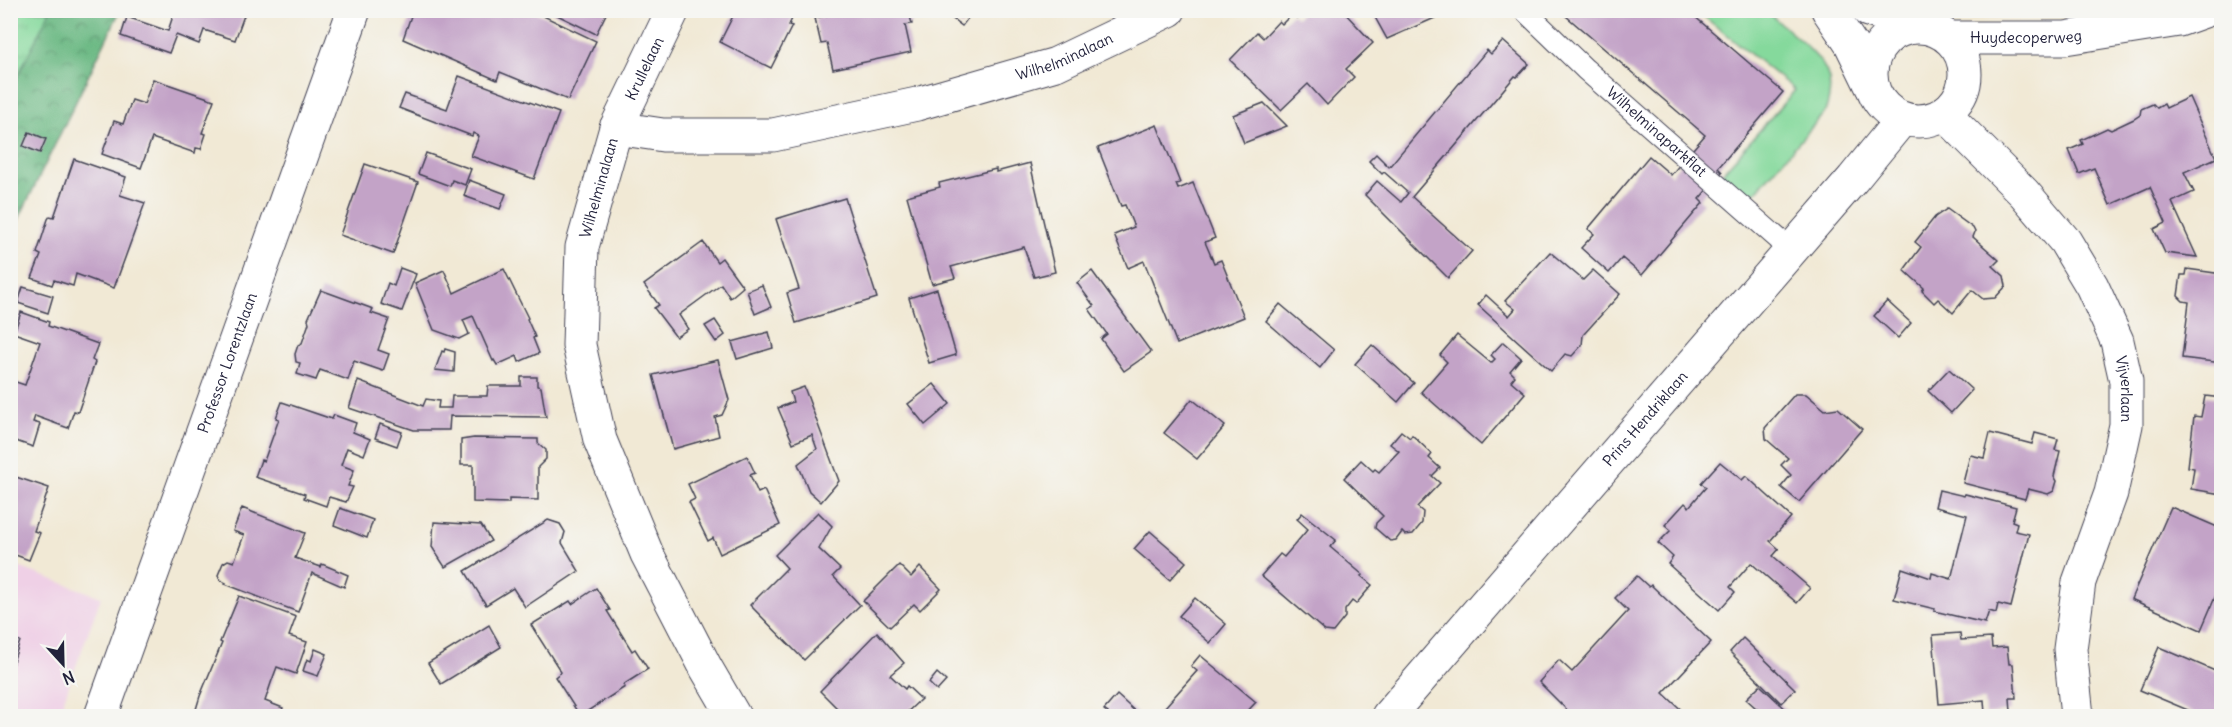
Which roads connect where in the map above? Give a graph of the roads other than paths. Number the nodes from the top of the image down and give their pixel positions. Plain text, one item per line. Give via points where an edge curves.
1 (354, 10) edge
2 (673, 10) edge
3 (1169, 10) edge
4 (1524, 10) edge
5 (1828, 10) edge
6 (1868, 10) edge
7 (2207, 10) edge
8 (1935, 32) junction
9 (1872, 87) junction
10 (1944, 113) junction
11 (1902, 119) junction
12 (616, 128) junction
13 (1791, 250) junction
14 (100, 717) edge
15 (734, 717) edge
16 (1388, 717) edge
17 (2077, 717) edge

1 - 14 street, Professor Lorentzlaan
2 - 12 street, Krullelaan
3 - 12 street, Wilhelminalaan via 1056,64 916,105 773,135 663,135
4 - 13 lane, Wilhelminaparkflat via 1585,69
5 - 9 street via 1851,44
6 - 8 street, Huydecoperweg
7 - 8 street, Huydecoperweg via 2180,20 2065,38
8 - 9 street via 1897,31 1881,44 1871,64
8 - 10 street via 1960,51 1965,66 1960,96
9 - 11 street via 1886,110
10 - 11 street via 1924,121
10 - 17 street, Vijverlaan via 2024,193 2065,241 2113,332 2126,381 2126,425 2111,493 2079,582 2070,649
11 - 13 street, Prins Hendriklaan
12 - 15 street, Wilhelminalaan via 582,247 579,345 600,440 647,554
13 - 16 street, Prins Hendriklaan

